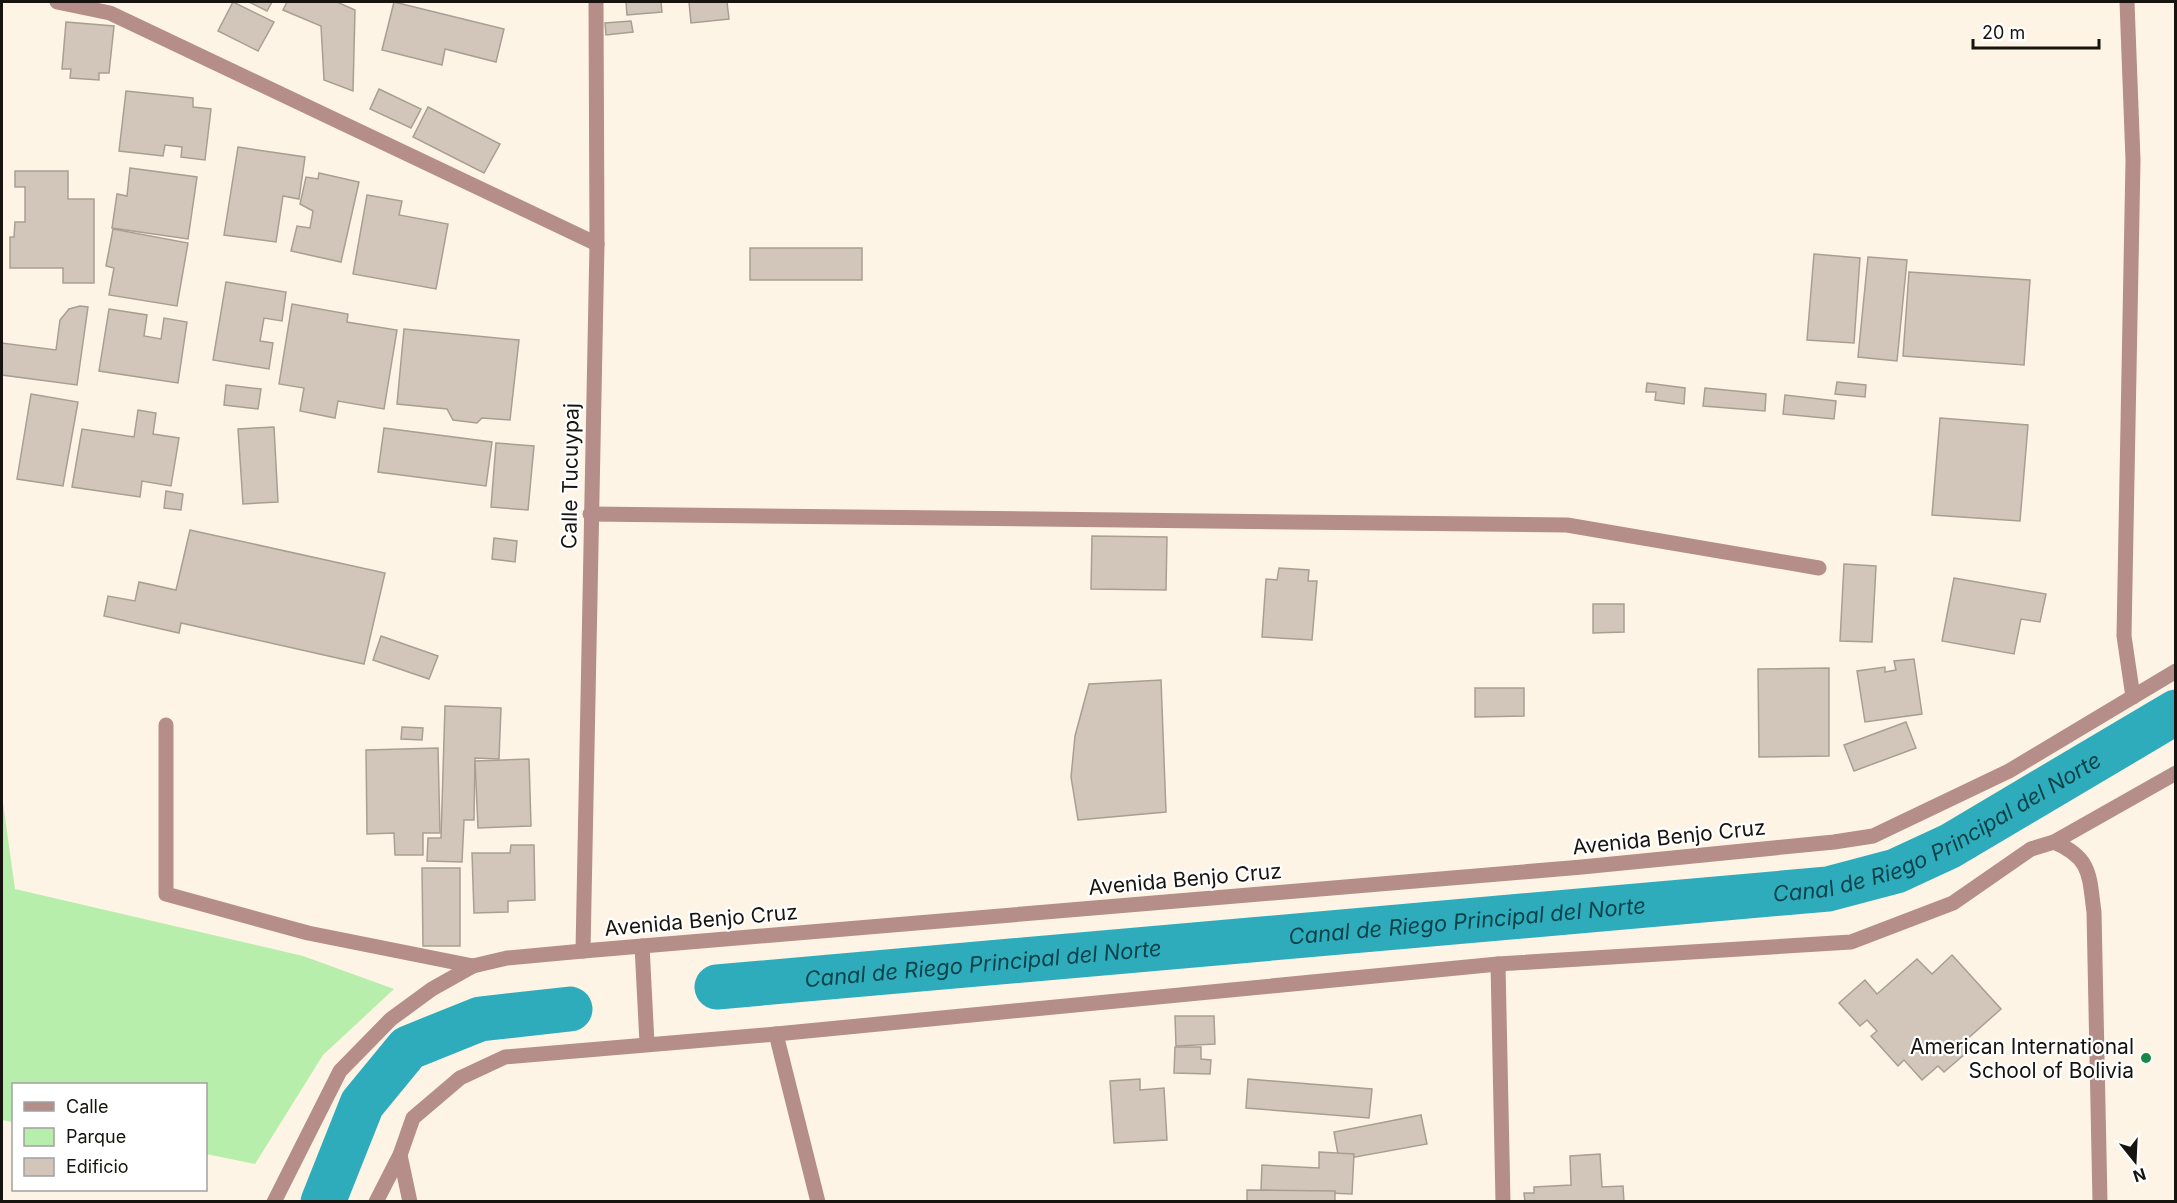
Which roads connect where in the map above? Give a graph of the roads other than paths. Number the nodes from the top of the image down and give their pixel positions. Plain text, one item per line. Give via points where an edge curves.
1 (57, 2) edge
2 (596, 2) edge
3 (2127, 2) edge
4 (597, 244) junction
5 (590, 514) junction
6 (1819, 568) dead end
7 (2175, 671) edge
8 (2133, 697) junction
9 (166, 725) dead end
10 (2175, 773) edge
11 (2054, 842) junction
12 (642, 946) junction
13 (583, 951) junction
14 (1498, 964) junction
15 (473, 966) junction
16 (776, 1034) junction
17 (647, 1043) junction
18 (400, 1155) junction
19 (274, 1202) edge
20 (376, 1202) edge
21 (410, 1202) edge
22 (818, 1202) edge
23 (1503, 1202) edge
24 (2100, 1202) edge

1 - 4 street via 110,14
2 - 4 street, Calle Tucuypaj
3 - 8 street via 2133,160 2124,636
4 - 5 street, Calle Tucuypaj
5 - 6 street via 1567,525
5 - 13 street, Calle Tucuypaj
7 - 8 street, Avenida Benjo Cruz
8 - 12 street, Avenida Benjo Cruz via 2009,771 1872,836 1582,867
9 - 15 street via 166,894 308,933
10 - 11 street
11 - 14 street via 2031,849 1953,903 1851,942
11 - 24 street via 2074,850 2088,871 2094,912
12 - 13 street, Avenida Benjo Cruz
12 - 17 street
13 - 15 street, Avenida Benjo Cruz via 507,958
14 - 16 street
14 - 23 street
15 - 19 street, Avenida Benjo Cruz via 391,1019 340,1071
16 - 17 street
16 - 22 street
17 - 18 street via 505,1057 460,1077 413,1118
18 - 20 street
18 - 21 street

